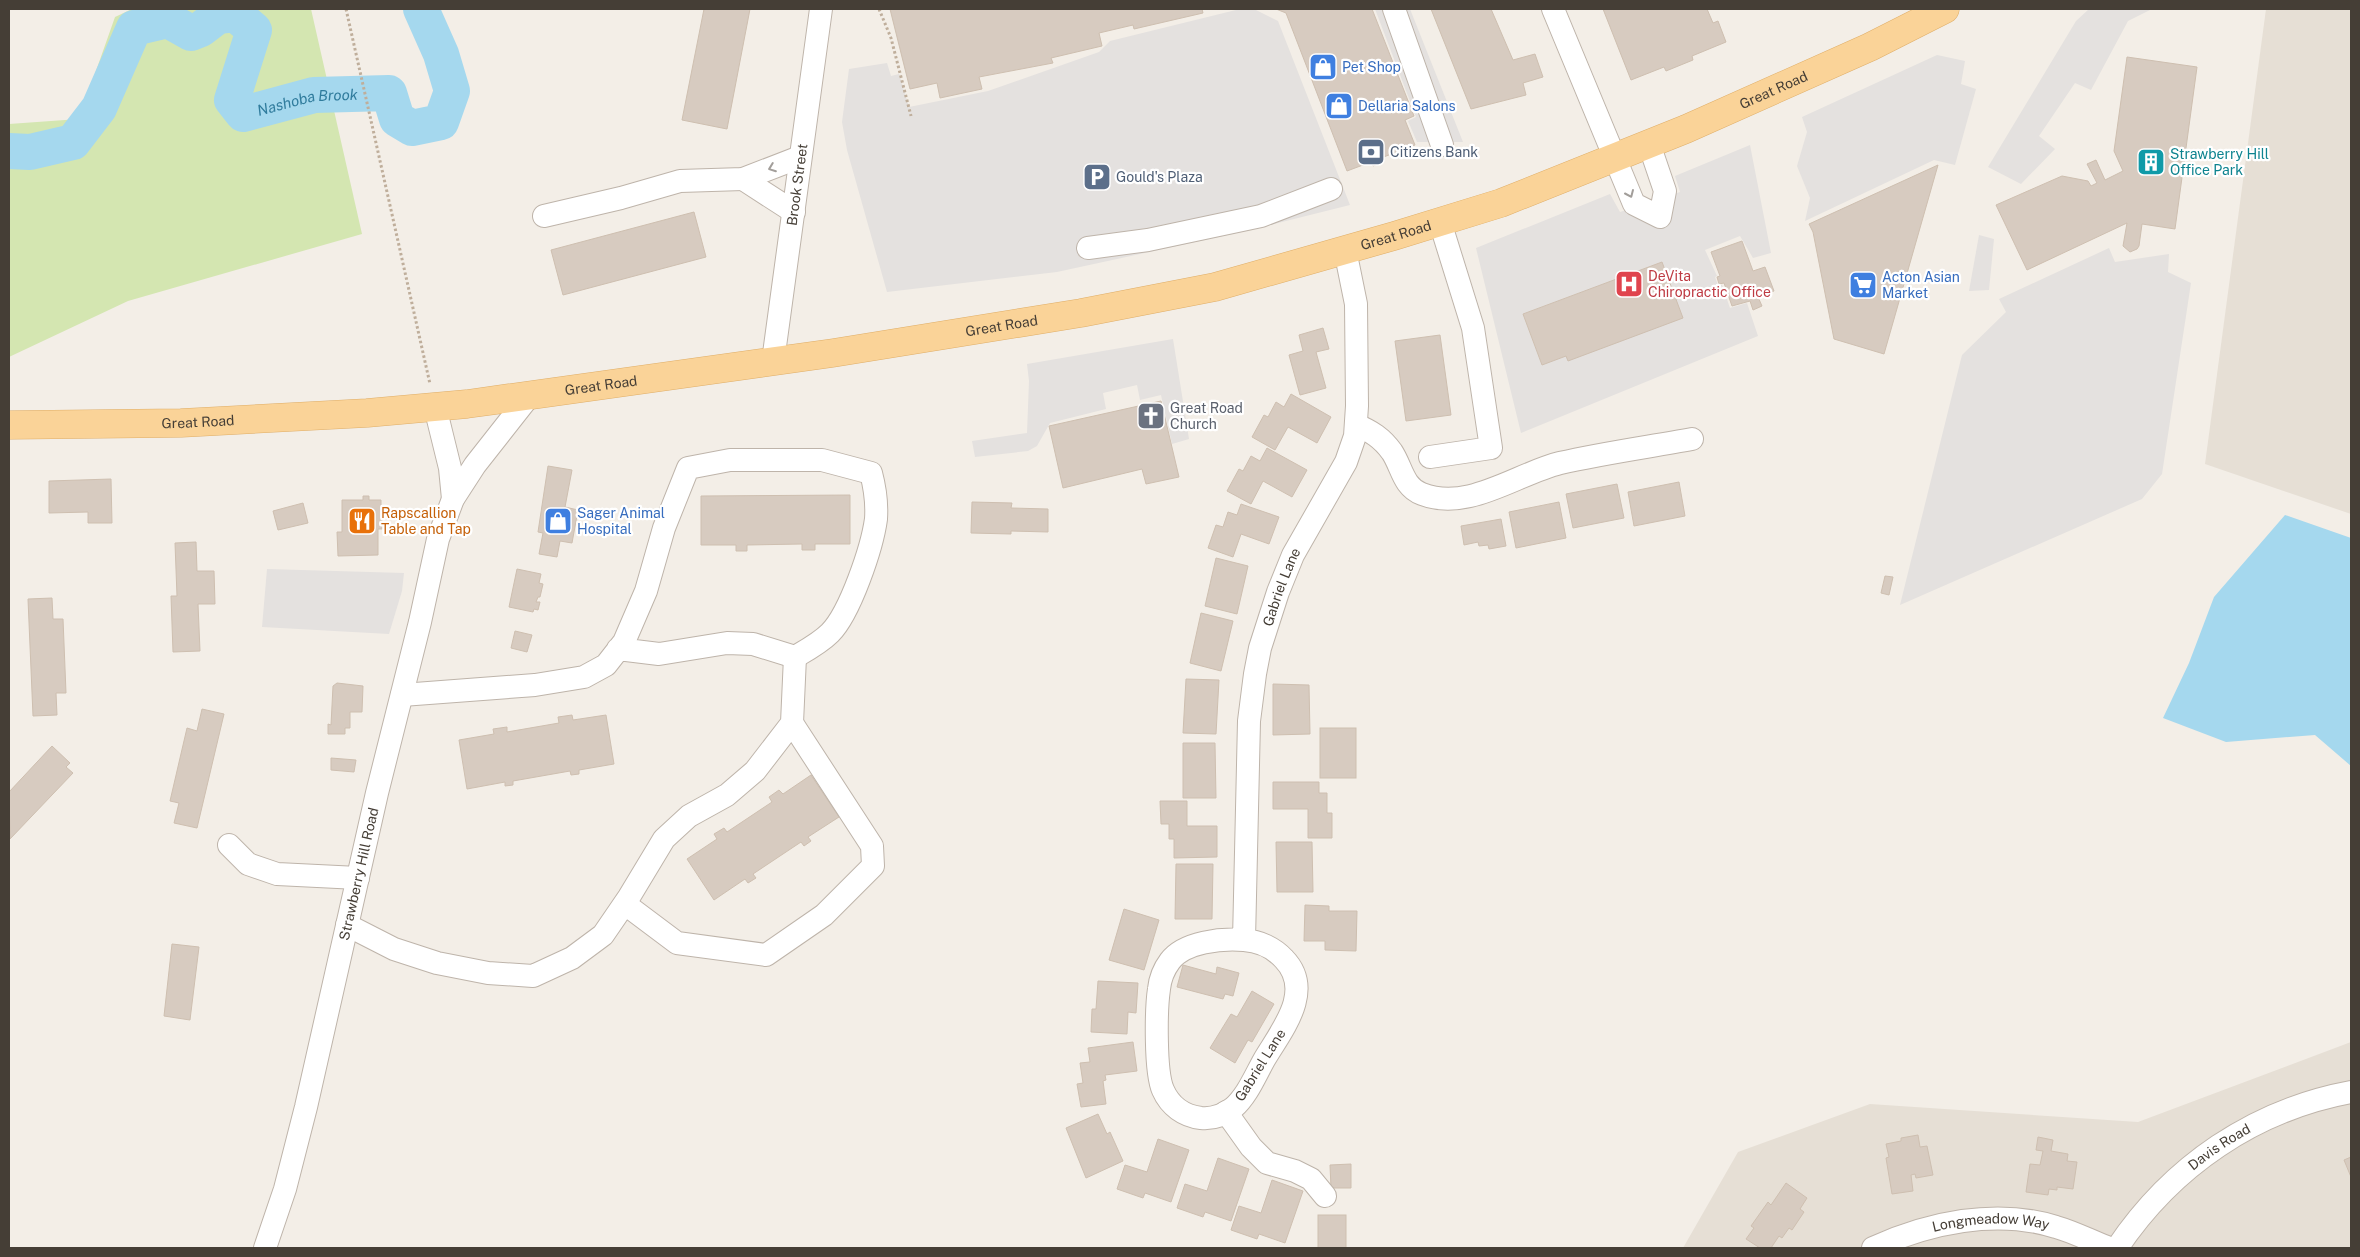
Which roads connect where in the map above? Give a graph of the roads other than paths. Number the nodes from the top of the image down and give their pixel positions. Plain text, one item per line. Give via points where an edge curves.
1 (821, 9) edge
2 (1394, 9) edge
3 (1553, 9) edge
4 (1945, 9) edge
5 (1649, 144) junction
6 (1442, 145) dead end
7 (800, 157) junction
8 (1614, 158) junction
9 (743, 179) junction
10 (1330, 189) dead end
11 (794, 212) junction
12 (544, 216) dead end
13 (1440, 222) junction
14 (1088, 248) dead end
15 (1345, 250) junction
16 (774, 361) junction
17 (530, 396) junction
18 (435, 406) junction
19 (9, 425) edge
20 (1356, 425) junction
21 (1692, 439) dead end
22 (1430, 457) dead end
23 (453, 499) junction
24 (618, 649) junction
25 (795, 658) junction
26 (402, 695) junction
27 (792, 723) junction
28 (229, 845) dead end
29 (358, 878) junction
30 (625, 904) junction
31 (347, 925) junction
32 (1244, 940) junction
33 (2351, 1092) edge
34 (1226, 1112) junction
35 (1325, 1196) dead end
36 (265, 1248) edge
37 (1873, 1248) edge
38 (2109, 1248) edge
39 (2117, 1248) edge

1 - 7 street, Brook Street
2 - 6 street
3 - 8 street
4 - 5 main road, Great Road via 1870,47
5 - 8 main road, Great Road
8 -> 5 street via 1634,204 1660,217 1665,190
7 -> 9 street
7 - 11 street, Brook Street
8 - 13 main road, Great Road via 1501,203
9 - 11 street
9 - 12 street via 680,181
10 - 14 street via 1261,216 1148,240
11 - 16 street, Brook Street
13 - 15 main road, Great Road
13 - 22 street via 1473,328 1491,448
15 - 16 main road, Great Road via 1216,287 1081,313
15 - 20 street, Gabriel Lane via 1356,304
16 - 17 main road, Great Road
17 - 18 main road, Great Road
17 - 23 street, Strawberry Hill Road via 475,465
18 - 19 main road, Great Road via 181,423
18 - 23 street, Strawberry Hill Road via 450,468
20 - 21 street via 1375,433 1392,453 1407,484 1421,494 1443,499 1469,497 1561,463
20 - 32 street, Gabriel Lane via 1346,462 1286,572 1260,648 1249,721
23 - 26 street, Strawberry Hill Road via 438,539
24 - 25 street via 659,654 728,643 753,644
24 - 25 street via 646,591 664,528 688,468 730,460 822,460 871,474 876,520 858,585 842,615 831,632
24 - 26 street via 606,665 584,677 535,685
25 - 27 street
26 - 29 street, Strawberry Hill Road
27 - 30 street via 755,771 727,795 689,816 664,839
27 - 30 street via 872,846 873,866 824,915 766,955 677,943
28 - 29 street via 248,864 277,874
29 - 31 street, Strawberry Hill Road
30 - 31 street via 603,935 572,958 533,976 488,973 437,963 394,949
31 - 36 street, Strawberry Hill Road via 306,1107 285,1189
32 - 34 street, Gabriel Lane via 1261,944 1286,960 1296,979 1297,995 1290,1015 1243,1096
32 - 34 street, Gabriel Lane via 1215,942 1184,950 1166,966 1159,990 1160,1080 1166,1096 1178,1109 1193,1116 1210,1117
33 - 39 street, Davis Road via 2300,1105 2264,1119 2224,1141 2185,1170 2150,1205
34 - 35 street via 1267,1163 1311,1179
37 - 38 street, Longmeadow Way via 1931,1227 2002,1219 2056,1227

